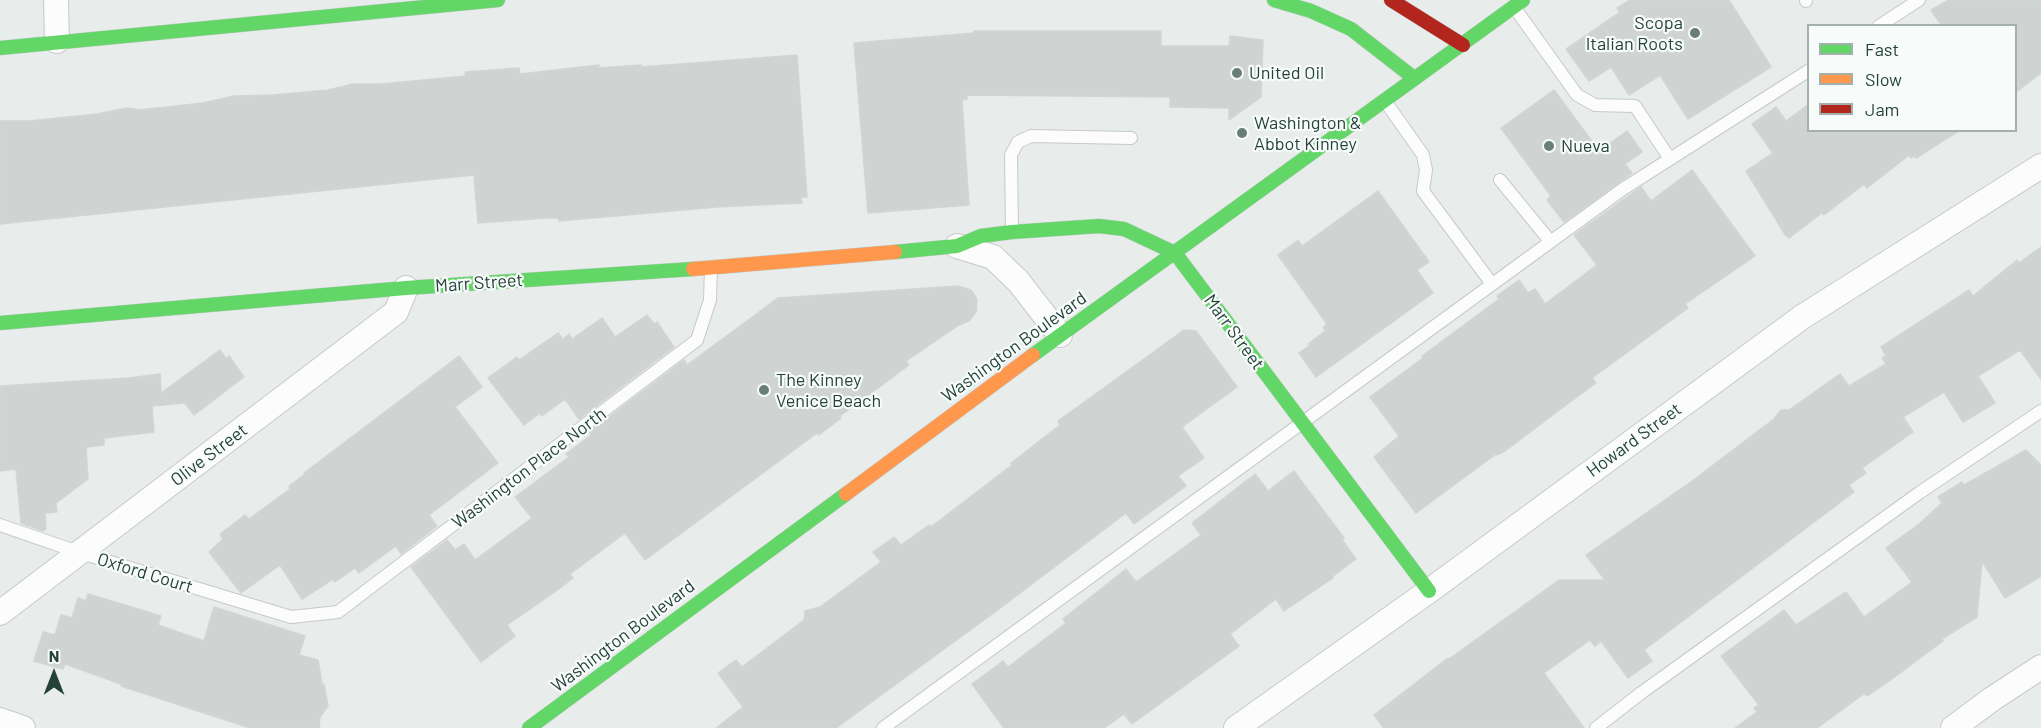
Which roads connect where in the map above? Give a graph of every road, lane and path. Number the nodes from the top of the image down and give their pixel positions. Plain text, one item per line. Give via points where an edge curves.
1 (56, 0) edge
2 (498, 0) edge
3 (1274, 0) edge
4 (1391, 0) edge
5 (1919, 0) edge
6 (415, 3) edge
7 (1519, 3) edge
8 (1882, 24) edge
9 (57, 41) junction
10 (1463, 45) junction
11 (0, 48) edge
12 (1807, 71) edge
13 (1413, 78) junction
14 (1384, 100) junction
15 (1131, 138) dead end
16 (1670, 159) junction
17 (2041, 166) edge
18 (1500, 180) dead end
19 (1012, 232) junction
20 (1550, 241) junction
21 (957, 246) junction
22 (1175, 253) junction
23 (711, 268) junction
24 (1492, 284) junction
25 (406, 288) junction
26 (0, 323) edge
27 (1060, 335) junction
28 (2041, 411) edge
29 (1301, 423) junction
30 (0, 525) edge
31 (81, 553) junction
32 (1429, 591) junction
33 (0, 613) edge
34 (291, 618) joint
35 (2041, 668) edge
36 (0, 720) edge
37 (23, 728) edge
38 (529, 728) edge
39 (883, 728) edge
40 (1236, 728) edge
41 (1596, 728) edge
42 (1953, 728) edge

1 - 9 street
2 - 6 street
3 - 13 street via 1351,29
4 - 10 street
5 - 8 lane
6 - 9 street
7 - 10 street, Washington Boulevard
7 - 16 lane via 1577,95 1595,105 1635,106
9 - 11 street
10 - 13 street, Washington Boulevard
12 - 16 lane
13 - 14 street, Washington Boulevard
14 - 22 street, Washington Boulevard
14 - 24 lane via 1423,155 1423,190
15 - 19 lane via 1031,136 1018,142 1011,155
16 - 20 lane
17 - 32 street, Howard Street via 1802,317
18 - 20 lane
19 - 21 street, Marr Street via 981,236
19 - 22 street, Marr Street via 1099,226 1124,229
20 - 24 lane
21 - 23 street, Marr Street
21 - 27 street, Marr Street via 993,257 1018,281
22 - 27 street, Washington Boulevard
22 - 29 street, Marr Street
23 - 25 street, Marr Street
23 - 34 lane, Washington Place North via 710,300 698,340 338,612
24 - 29 lane
25 - 26 street, Marr Street
25 - 31 street, Olive Street via 396,312
27 - 38 street, Washington Boulevard
28 - 41 lane via 1919,493
29 - 32 street, Marr Street
29 - 39 lane
30 - 31 lane, Oxford Court
31 - 33 street, Olive Street
31 - 34 lane, Oxford Court
32 - 40 street, Howard Street
35 - 42 street
36 - 37 street

